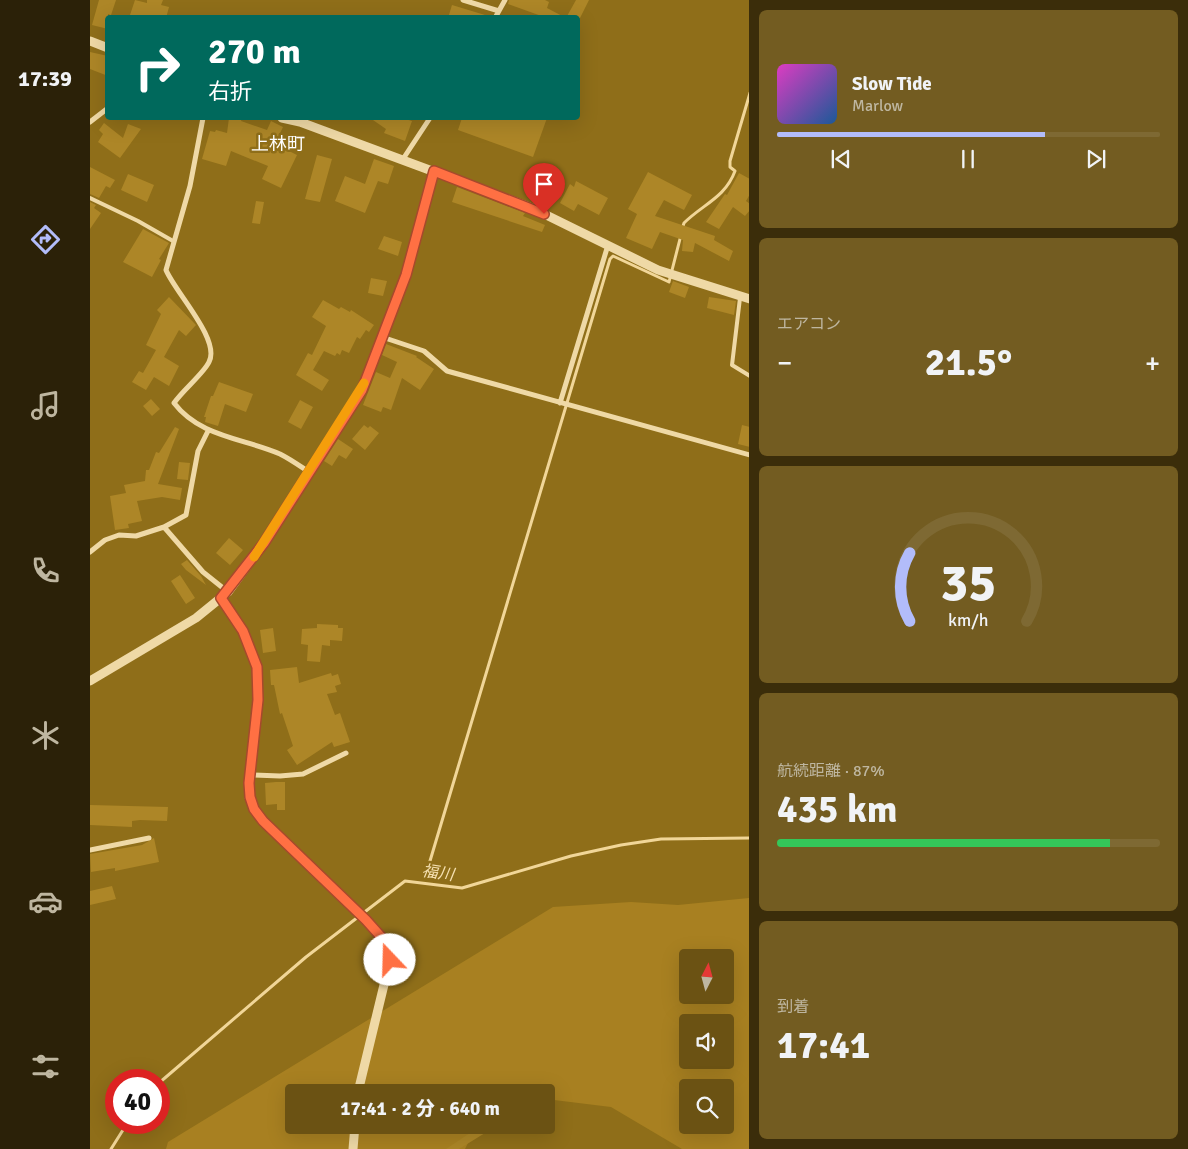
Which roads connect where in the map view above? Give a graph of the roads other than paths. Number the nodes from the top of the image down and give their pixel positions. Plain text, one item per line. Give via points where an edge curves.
1 (463, 0) edge
2 (505, 0) edge
3 (499, 11) junction
4 (497, 15) edge
5 (90, 41) edge
6 (105, 47) edge
7 (105, 110) edge
8 (203, 120) edge
9 (288, 120) edge
10 (429, 120) edge
11 (90, 122) edge
12 (403, 159) junction
13 (434, 171) junction
14 (90, 198) edge
15 (173, 242) junction
16 (608, 245) junction
17 (745, 298) edge
18 (382, 337) junction
19 (749, 376) edge
20 (560, 403) junction
21 (208, 431) junction
22 (749, 455) edge
23 (309, 472) junction
24 (164, 527) junction
25 (90, 552) edge
26 (224, 595) junction
27 (90, 681) edge
28 (346, 753) dead end
29 (251, 775) junction
30 (149, 838) dead end
31 (90, 850) edge
32 (360, 1084) edge
33 (354, 1134) edge
34 (353, 1149) edge

1 - 3 street
2 - 3 street
3 - 4 street
5 - 6 street
7 - 11 street
8 - 15 street via 190,186
9 - 12 street
10 - 12 street
12 - 13 street
13 - 16 street via 532,208
13 - 18 street via 406,275
14 - 15 lane
15 - 21 street via 166,270 208,339 212,356 208,365 174,403
16 - 17 street via 658,270
16 - 20 street
17 - 19 lane via 732,365
18 - 20 street via 424,351 447,371
18 - 23 street via 362,390
20 - 22 street
21 - 23 street via 280,454
21 - 24 street via 198,451 186,514
23 - 26 street via 264,543
24 - 25 street via 136,536 119,535 105,540
24 - 26 street
26 - 27 street via 196,618
26 - 29 street via 257,667 258,700
28 - 29 street via 304,774
29 - 32 street via 250,797 263,821 351,904 388,949 390,960
30 - 31 street
33 - 34 street

